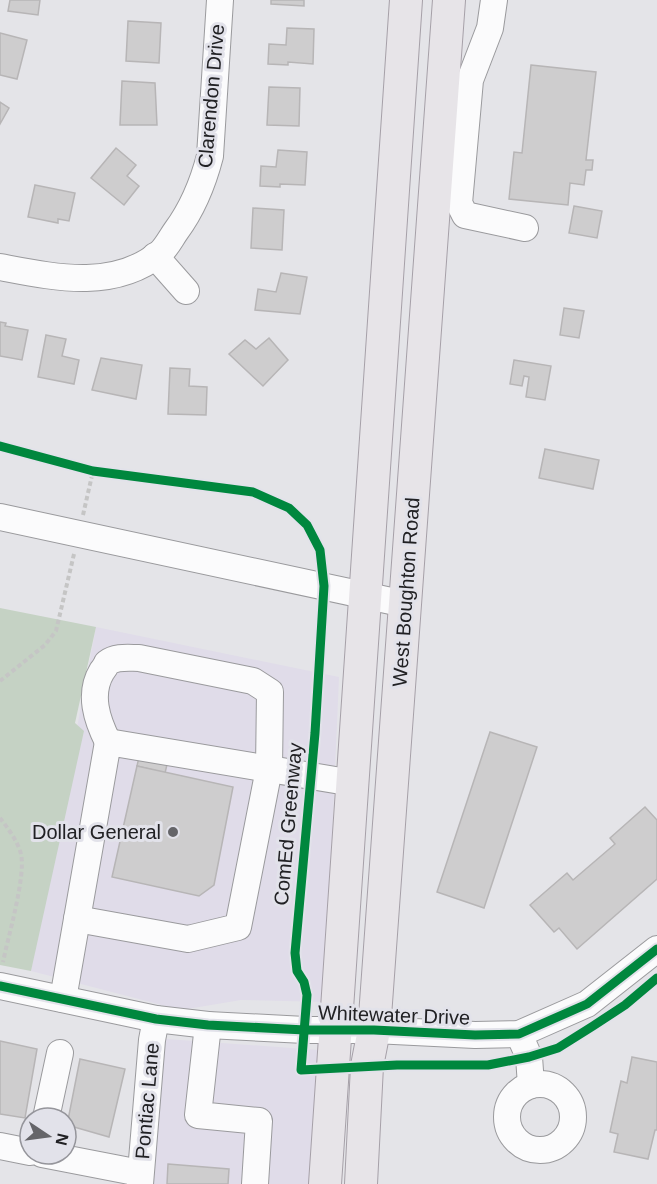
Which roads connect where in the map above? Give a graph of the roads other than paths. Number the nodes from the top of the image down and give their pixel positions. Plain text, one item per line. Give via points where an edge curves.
1 (220, 0) edge
2 (406, 0) edge
3 (449, 0) edge
4 (491, 0) edge
5 (525, 228) dead end
6 (158, 254) junction
7 (0, 267) edge
8 (186, 291) dead end
9 (0, 517) edge
10 (366, 595) junction
11 (405, 604) junction
12 (108, 742) junction
13 (269, 769) junction
14 (353, 783) junction
15 (78, 919) junction
16 (657, 949) edge
17 (1, 974) edge
18 (63, 999) junction
19 (156, 1019) junction
20 (208, 1025) junction
21 (335, 1028) junction
22 (374, 1030) junction
23 (519, 1034) junction
24 (60, 1053) dead end
25 (531, 1085) dead end
26 (49, 1106) edge
27 (0, 1146) edge
28 (18, 1150) edge
29 (78, 1163) edge
30 (140, 1179) edge
31 (255, 1184) edge
32 (325, 1184) edge
33 (361, 1184) edge

1 - 6 street, Clarendon Drive via 206,174 191,211
2 - 10 main road, West Boughton Road
3 - 11 main road, West Boughton Road
4 - 5 street via 490,28 470,80 459,203 465,215
6 - 7 street via 135,270 110,277 52,277
6 - 8 street
9 - 10 street
10 - 11 street
10 - 14 main road, West Boughton Road
11 - 22 main road, West Boughton Road
12 - 13 street
12 - 13 street via 95,706 96,680 107,663 140,658 253,681 270,692
12 - 15 street
13 - 14 street
13 - 15 street via 238,927 188,939
14 - 21 main road, West Boughton Road
15 - 18 street
16 - 23 street, Whitewater Drive via 587,1004
17 - 18 street, Whitewater Drive
18 - 19 street, Whitewater Drive
19 - 20 street, Whitewater Drive
19 - 30 street, Pontiac Lane
20 - 21 street, Whitewater Drive
20 - 31 street via 198,1115 259,1121
21 - 22 street, Whitewater Drive
21 - 32 main road, West Boughton Road
22 - 23 street, Whitewater Drive
22 - 33 main road, West Boughton Road via 367,1066
23 - 25 street via 529,1058
24 - 26 street
27 - 28 street
29 - 30 street

